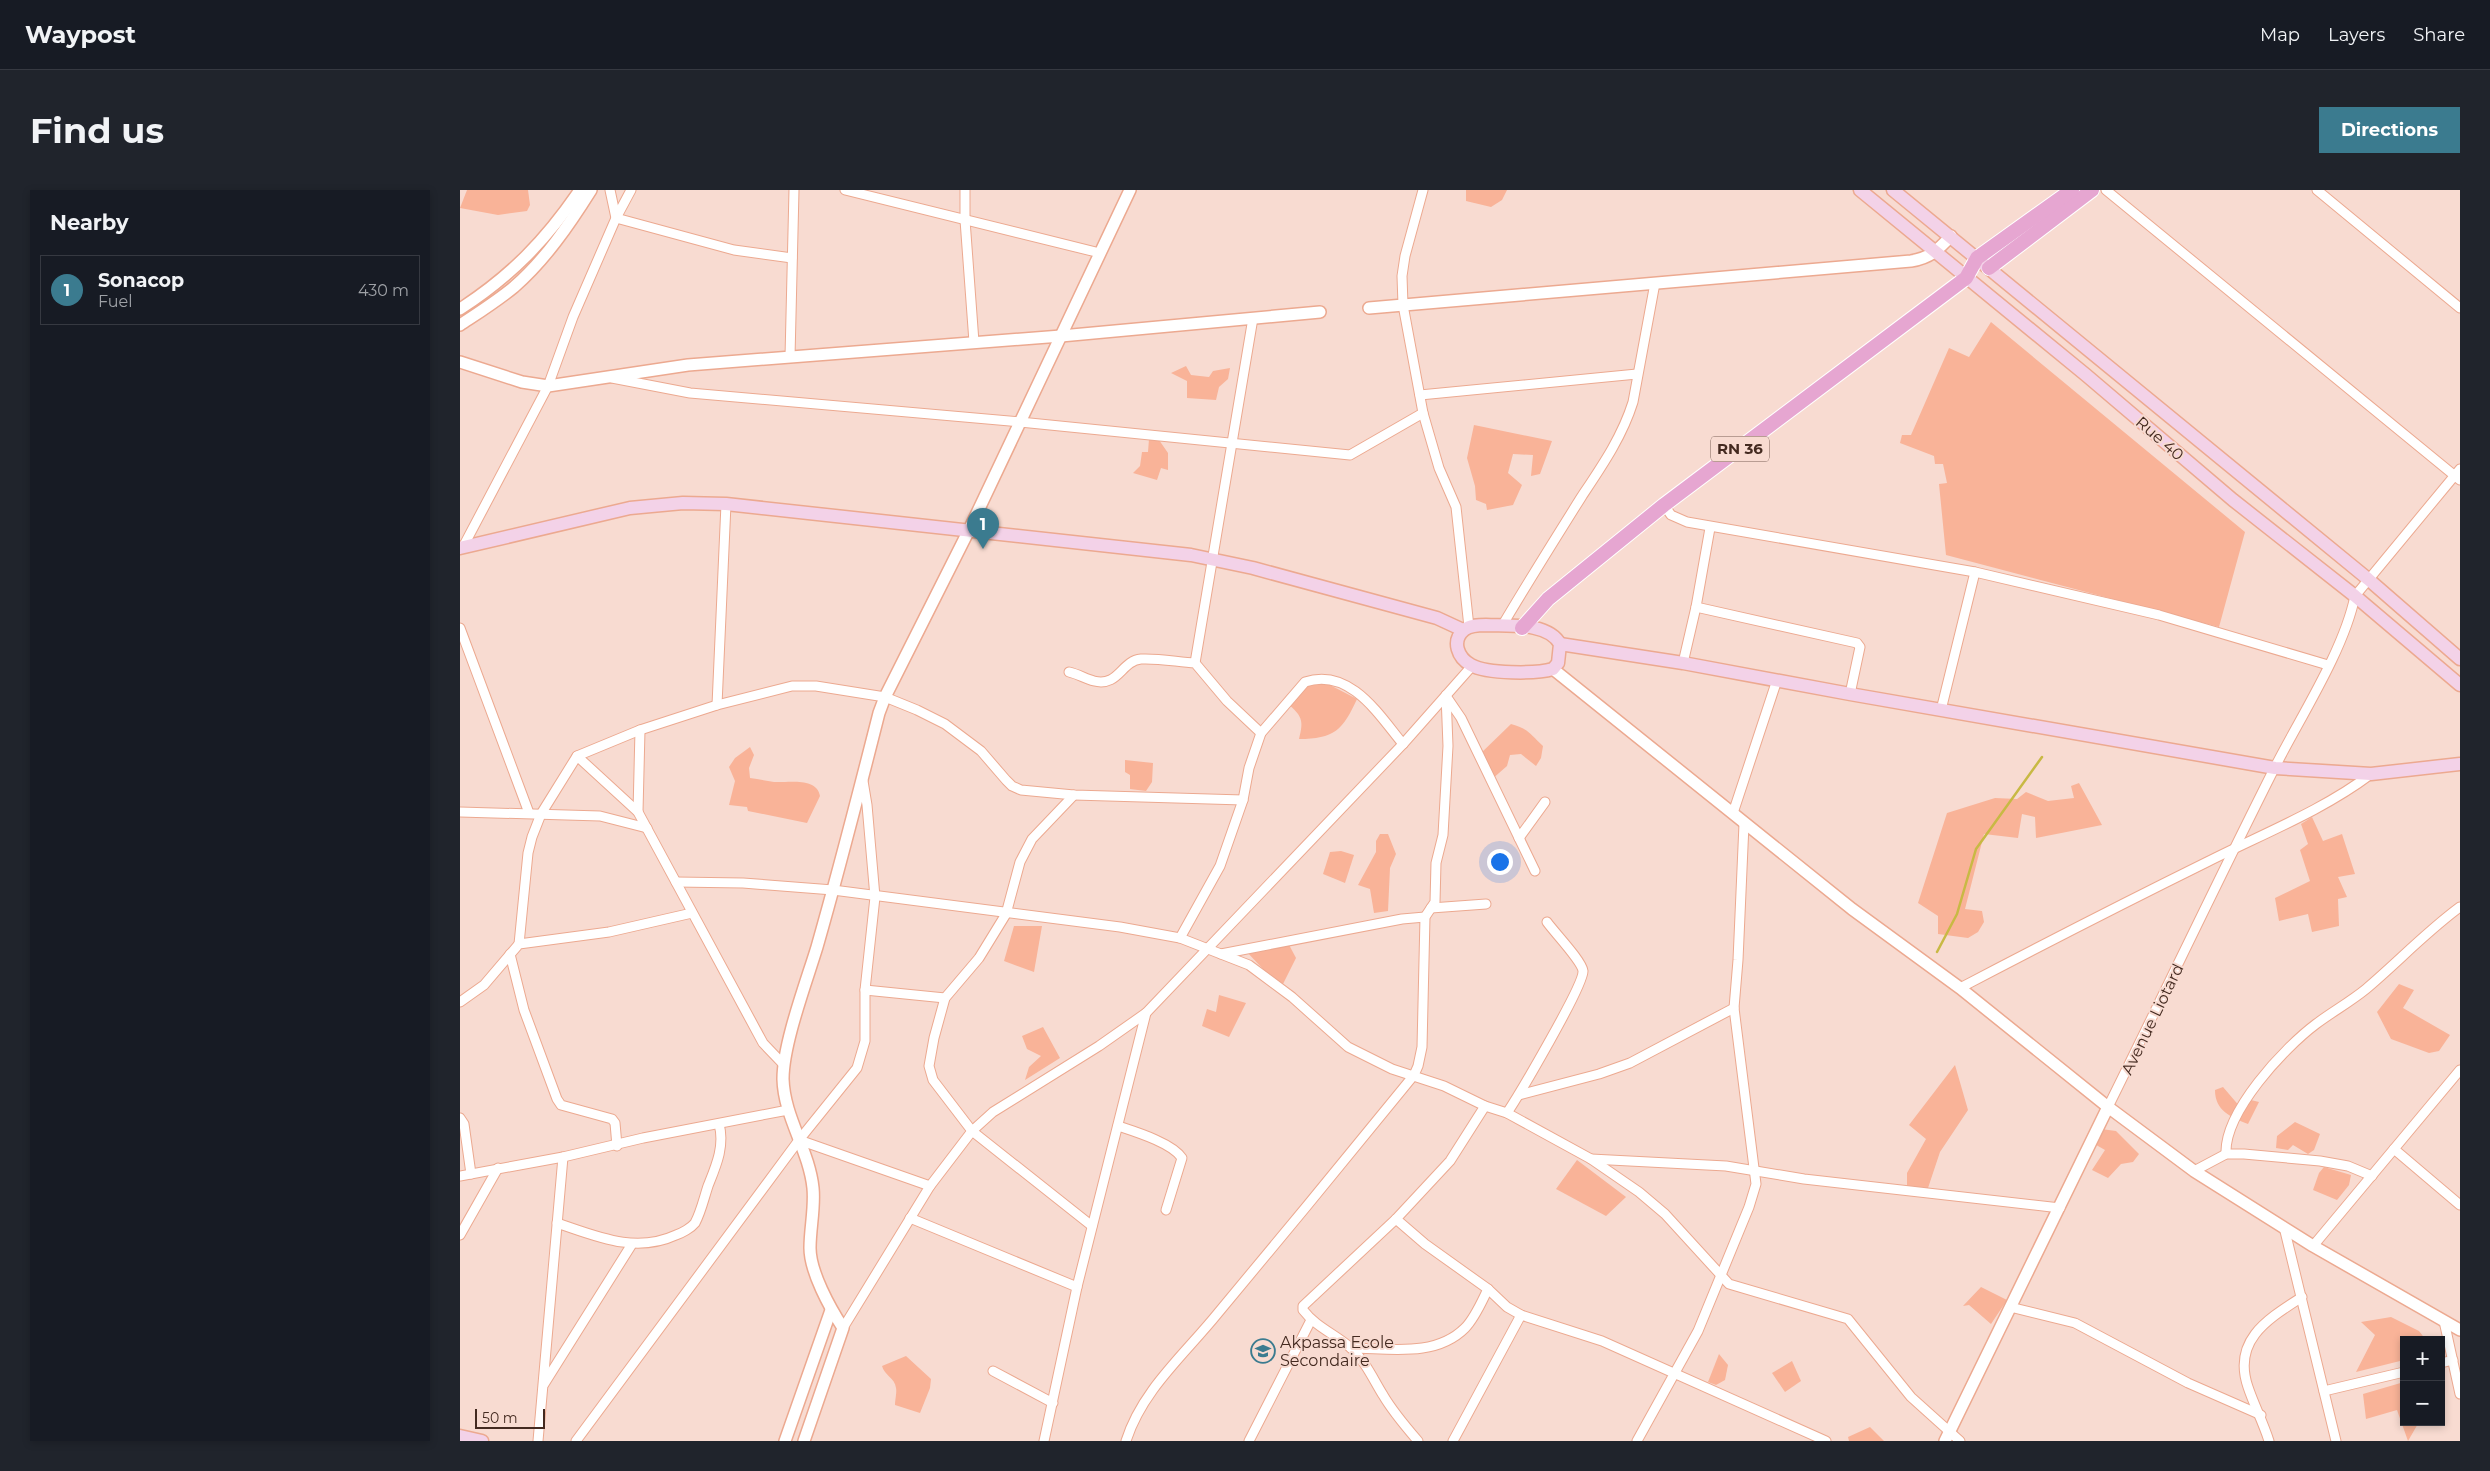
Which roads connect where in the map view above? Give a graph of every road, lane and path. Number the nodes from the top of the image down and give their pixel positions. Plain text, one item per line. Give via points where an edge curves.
1 (580, 190) edge
2 (591, 190) edge
3 (610, 190) edge
4 (632, 190) edge
5 (794, 190) edge
6 (845, 190) edge
7 (966, 190) edge
8 (1130, 190) edge
9 (1423, 190) edge
10 (1860, 190) edge
11 (1893, 190) edge
12 (2072, 190) edge
13 (2092, 190) edge
14 (2106, 190) edge
15 (2318, 190) edge
16 (616, 218) junction
17 (964, 220) junction
18 (1950, 236) junction
19 (1100, 253) junction
20 (1936, 253) junction
21 (792, 258) junction
22 (1977, 258) junction
23 (1989, 268) junction
24 (1966, 278) junction
25 (1655, 283) junction
26 (1403, 305) junction
27 (1369, 308) dead end
28 (2460, 308) edge
29 (460, 309) edge
30 (1320, 312) dead end
31 (1253, 318) junction
32 (460, 325) edge
33 (1061, 336) junction
34 (974, 342) junction
35 (790, 357) junction
36 (460, 362) edge
37 (1637, 374) junction
38 (607, 377) junction
39 (548, 386) junction
40 (1420, 394) junction
41 (1423, 413) junction
42 (1020, 422) junction
43 (1232, 442) junction
44 (2458, 475) edge
45 (726, 504) junction
46 (1664, 505) junction
47 (1710, 528) junction
48 (969, 530) junction
49 (461, 547) edge
50 (1212, 559) junction
51 (1975, 572) junction
52 (2368, 579) junction
53 (2355, 596) junction
54 (1696, 607) junction
55 (1502, 626) junction
56 (460, 628) edge
57 (1522, 628) junction
58 (1466, 629) junction
59 (1560, 644) junction
60 (2460, 659) edge
61 (1195, 663) junction
62 (1683, 663) junction
63 (2328, 665) junction
64 (1472, 666) junction
65 (1553, 669) junction
66 (1069, 672) dead end
67 (1777, 680) junction
68 (2460, 685) edge
69 (1850, 694) junction
70 (1446, 695) junction
71 (885, 697) junction
72 (717, 705) junction
73 (1941, 710) junction
74 (640, 730) junction
75 (1261, 733) junction
76 (1403, 744) junction
77 (577, 756) junction
78 (2460, 764) edge
79 (2275, 768) junction
80 (2371, 774) junction
81 (863, 781) junction
82 (1074, 795) junction
83 (1242, 800) junction
84 (1546, 802) dead end
85 (460, 812) edge
86 (638, 812) junction
87 (530, 813) junction
88 (1733, 813) junction
89 (541, 814) junction
90 (1744, 824) junction
91 (647, 828) junction
92 (1519, 838) junction
93 (2238, 846) junction
94 (1535, 871) dead end
95 (676, 882) junction
96 (833, 890) junction
97 (876, 897) junction
98 (1486, 904) dead end
99 (2460, 907) edge
100 (1431, 908) junction
101 (692, 913) junction
102 (1006, 914) junction
103 (1425, 917) junction
104 (1547, 922) dead end
105 (1180, 938) junction
106 (519, 944) junction
107 (1208, 949) junction
108 (510, 954) junction
109 (1221, 954) junction
110 (1960, 988) junction
111 (866, 990) junction
112 (945, 998) junction
113 (460, 1002) edge
114 (1734, 1008) junction
115 (1146, 1013) junction
116 (784, 1065) junction
117 (2460, 1070) edge
118 (1414, 1075) junction
119 (1519, 1095) junction
120 (1485, 1106) junction
121 (2108, 1107) junction
122 (788, 1110) junction
123 (1508, 1113) junction
124 (460, 1118) edge
125 (719, 1124) junction
126 (1118, 1126) junction
127 (972, 1131) junction
128 (799, 1140) junction
129 (617, 1146) junction
130 (2394, 1149) junction
131 (2226, 1154) junction
132 (563, 1157) junction
133 (1590, 1159) junction
134 (498, 1168) junction
135 (1754, 1169) junction
136 (2194, 1171) junction
137 (471, 1174) junction
138 (460, 1176) edge
139 (2372, 1176) junction
140 (930, 1186) junction
141 (2460, 1205) edge
142 (2060, 1208) junction
143 (1166, 1210) dead end
144 (910, 1218) junction
145 (1396, 1219) junction
146 (557, 1223) junction
147 (1092, 1226) junction
148 (2284, 1227) junction
149 (460, 1235) edge
150 (632, 1244) junction
151 (2313, 1246) junction
152 (1721, 1275) junction
153 (1077, 1287) junction
154 (1488, 1289) junction
155 (2302, 1296) junction
156 (2010, 1307) junction
157 (831, 1310) junction
158 (1521, 1315) junction
159 (1311, 1320) junction
160 (2444, 1321) junction
161 (843, 1328) junction
162 (2460, 1330) edge
163 (1351, 1348) junction
164 (2453, 1360) junction
165 (2445, 1362) edge
166 (993, 1371) dead end
167 (2400, 1373) edge
168 (1674, 1374) junction
169 (543, 1385) junction
170 (2324, 1391) junction
171 (2460, 1394) edge
172 (1053, 1403) junction
173 (2261, 1415) junction
174 (460, 1436) edge
175 (1948, 1437) edge
176 (482, 1441) edge
177 (538, 1441) edge
178 (576, 1441) edge
179 (785, 1441) edge
180 (804, 1441) edge
181 (1044, 1441) edge
182 (1126, 1441) edge
183 (1250, 1441) edge
184 (1418, 1441) edge
185 (1452, 1441) edge
186 (1636, 1441) edge
187 (1826, 1441) edge
188 (1960, 1441) edge
189 (2269, 1441) edge
190 (2336, 1441) edge

1 - 29 street via 552,231 531,253 504,278
2 - 32 street via 540,262 514,287
3 - 16 street
4 - 16 street
5 - 21 street
6 - 17 street
7 - 17 street
8 - 19 street
9 - 26 street via 1405,256
10 - 20 main road, Rue 40
11 - 18 main road, Rue 40
12 - 22 main road, RN 36
13 - 23 main road, RN 36
14 - 44 street
15 - 28 street
16 - 21 street via 727,249
16 - 39 street via 573,317
17 - 19 street
17 - 34 street
18 - 20 street
18 - 22 main road, Rue 40
19 - 33 street
20 - 24 main road, Rue 40
20 - 25 street via 1911,261
21 - 35 street
22 - 23 main road, Rue 40
22 - 24 main road, RN 36
23 - 24 main road, RN 36
23 - 52 main road, Rue 40
24 - 46 main road, RN 36
24 - 53 main road, Rue 40 via 2233,500
25 - 26 street
25 - 37 street
26 - 27 street
26 - 40 street
30 - 31 street
31 - 33 street
31 - 43 street
33 - 34 street
33 - 42 street
34 - 35 street
35 - 38 street via 660,368
36 - 39 street via 522,382
37 - 40 street
37 - 55 street via 1630,413 1610,454
38 - 39 street
38 - 42 street via 690,393
39 - 49 street
40 - 41 street
41 - 43 street via 1350,455
41 - 58 street via 1439,468 1456,507
42 - 43 street
42 - 48 street
43 - 50 street
44 - 52 street
45 - 48 main road
45 - 49 main road via 683,503 630,508
45 - 72 street
46 - 47 street via 1678,520
46 - 57 main road, RN 36 via 1548,599
47 - 51 street
47 - 54 street
48 - 50 main road
48 - 71 street
50 - 58 main road via 1437,618
50 - 61 street
51 - 63 street via 2159,616
51 - 73 street
52 - 53 street
52 - 60 main road, Rue 40
53 - 63 street, Avenue Liotard
53 - 68 main road, Rue 40
54 - 62 street
54 - 69 street via 1857,643 1860,647
55 - 57 main road
55 - 58 main road via 1486,624
56 - 87 street
57 - 59 main road via 1551,633
58 - 64 main road via 1459,636 1457,650
59 - 62 main road
59 - 65 main road via 1558,663
61 - 66 street via 1141,659 1127,665 1114,679 1105,681 1094,681
61 - 75 street via 1227,701
62 - 67 main road
63 - 79 street, Avenue Liotard
64 - 65 main road via 1538,672
64 - 70 street
65 - 88 street
67 - 69 main road
67 - 88 street
69 - 73 main road
70 - 76 street
70 - 92 street via 1461,718
70 - 100 street via 1448,746 1443,835 1436,863 1436,894
71 - 72 street via 798,685
71 - 81 street
71 - 82 street via 945,724 981,751 1012,786 1021,790
72 - 74 street
73 - 79 main road
74 - 77 street
74 - 86 street
75 - 76 street via 1305,682 1322,680 1351,688 1365,697
75 - 83 street
76 - 107 street
77 - 86 street
77 - 89 street
78 - 80 main road
79 - 80 main road
79 - 93 street, Avenue Liotard
80 - 93 street via 2349,790
81 - 96 street
81 - 97 street
82 - 83 street
82 - 102 street via 1032,839 1020,862
83 - 105 street via 1220,866
84 - 92 street
85 - 87 street
86 - 91 street
87 - 89 street
88 - 90 street
89 - 91 street via 600,816
89 - 106 street via 528,853
90 - 110 street
90 - 114 street
91 - 95 street
92 - 94 street
93 - 110 street
93 - 121 street, Avenue Liotard
95 - 96 street
95 - 101 street
96 - 97 street
96 - 116 street
97 - 102 street
97 - 111 street
98 - 100 street
99 - 131 street via 2364,991 2281,1053 2241,1108 2225,1142
100 - 103 street
101 - 106 street via 608,932
101 - 116 street via 763,1043
102 - 105 street via 1120,927
102 - 112 street via 979,958
103 - 109 street
103 - 118 street via 1422,1047
104 - 119 street via 1582,966 1583,976
105 - 107 street
106 - 108 street
107 - 109 street
107 - 115 street
108 - 113 street via 484,985
108 - 129 street via 524,1010 557,1099 561,1105 612,1119 616,1123
109 - 118 street via 1262,973 1348,1047 1392,1069
110 - 121 street
111 - 112 street
111 - 128 street via 865,1041 857,1068
112 - 127 street via 934,1038 930,1074
114 - 119 street via 1630,1064
114 - 135 street
115 - 126 street
115 - 127 street via 993,1112
116 - 122 street
117 - 130 street
118 - 120 street
118 - 182 street via 1218,1314 1145,1397
119 - 123 street
120 - 123 street
120 - 145 street via 1450,1161
121 - 136 street
121 - 142 street, Avenue Liotard
122 - 125 street
122 - 128 street
123 - 133 street
124 - 137 street via 464,1124
125 - 129 street via 642,1138
125 - 150 street via 721,1147 694,1224 668,1239
126 - 143 street via 1149,1137 1179,1153 1182,1158
126 - 147 street
127 - 140 street
127 - 147 street
128 - 140 street
128 - 157 street via 813,1188 811,1258
128 - 178 street
129 - 132 street
130 - 139 street
130 - 141 street
131 - 136 street
131 - 139 street via 2320,1161 2348,1166
132 - 134 street
132 - 146 street
133 - 135 street
133 - 152 street via 1665,1214
134 - 137 street
134 - 149 street
135 - 142 street via 1804,1179
135 - 152 street via 1754,1190
136 - 148 street
137 - 138 street
139 - 151 street
140 - 144 street
142 - 156 street, Avenue Liotard
144 - 153 street
144 - 161 street
145 - 154 street
145 - 159 street via 1305,1303 1303,1310
146 - 150 street
146 - 169 street
147 - 153 street
148 - 151 street
148 - 155 street
150 - 169 street
151 - 160 street
152 - 168 street via 1698,1331
152 - 175 street via 1736,1287 1848,1319
153 - 172 street
154 - 158 street
154 - 163 street via 1464,1329 1437,1344 1398,1350
155 - 170 street
155 - 173 street via 2266,1322 2244,1351 2245,1375
156 - 173 street via 2075,1323 2188,1383
156 - 175 street, Avenue Liotard
157 - 161 street
157 - 179 street
158 - 168 street via 1602,1341
158 - 185 street
159 - 163 street
159 - 183 street
160 - 162 street
160 - 164 street
161 - 180 street
163 - 184 street via 1372,1372 1397,1417
164 - 165 street
164 - 171 street
166 - 172 street
167 - 170 street
168 - 186 street
168 - 187 street
169 - 177 street
170 - 190 street
172 - 181 street
173 - 189 street
174 - 176 main road
175 - 188 street

